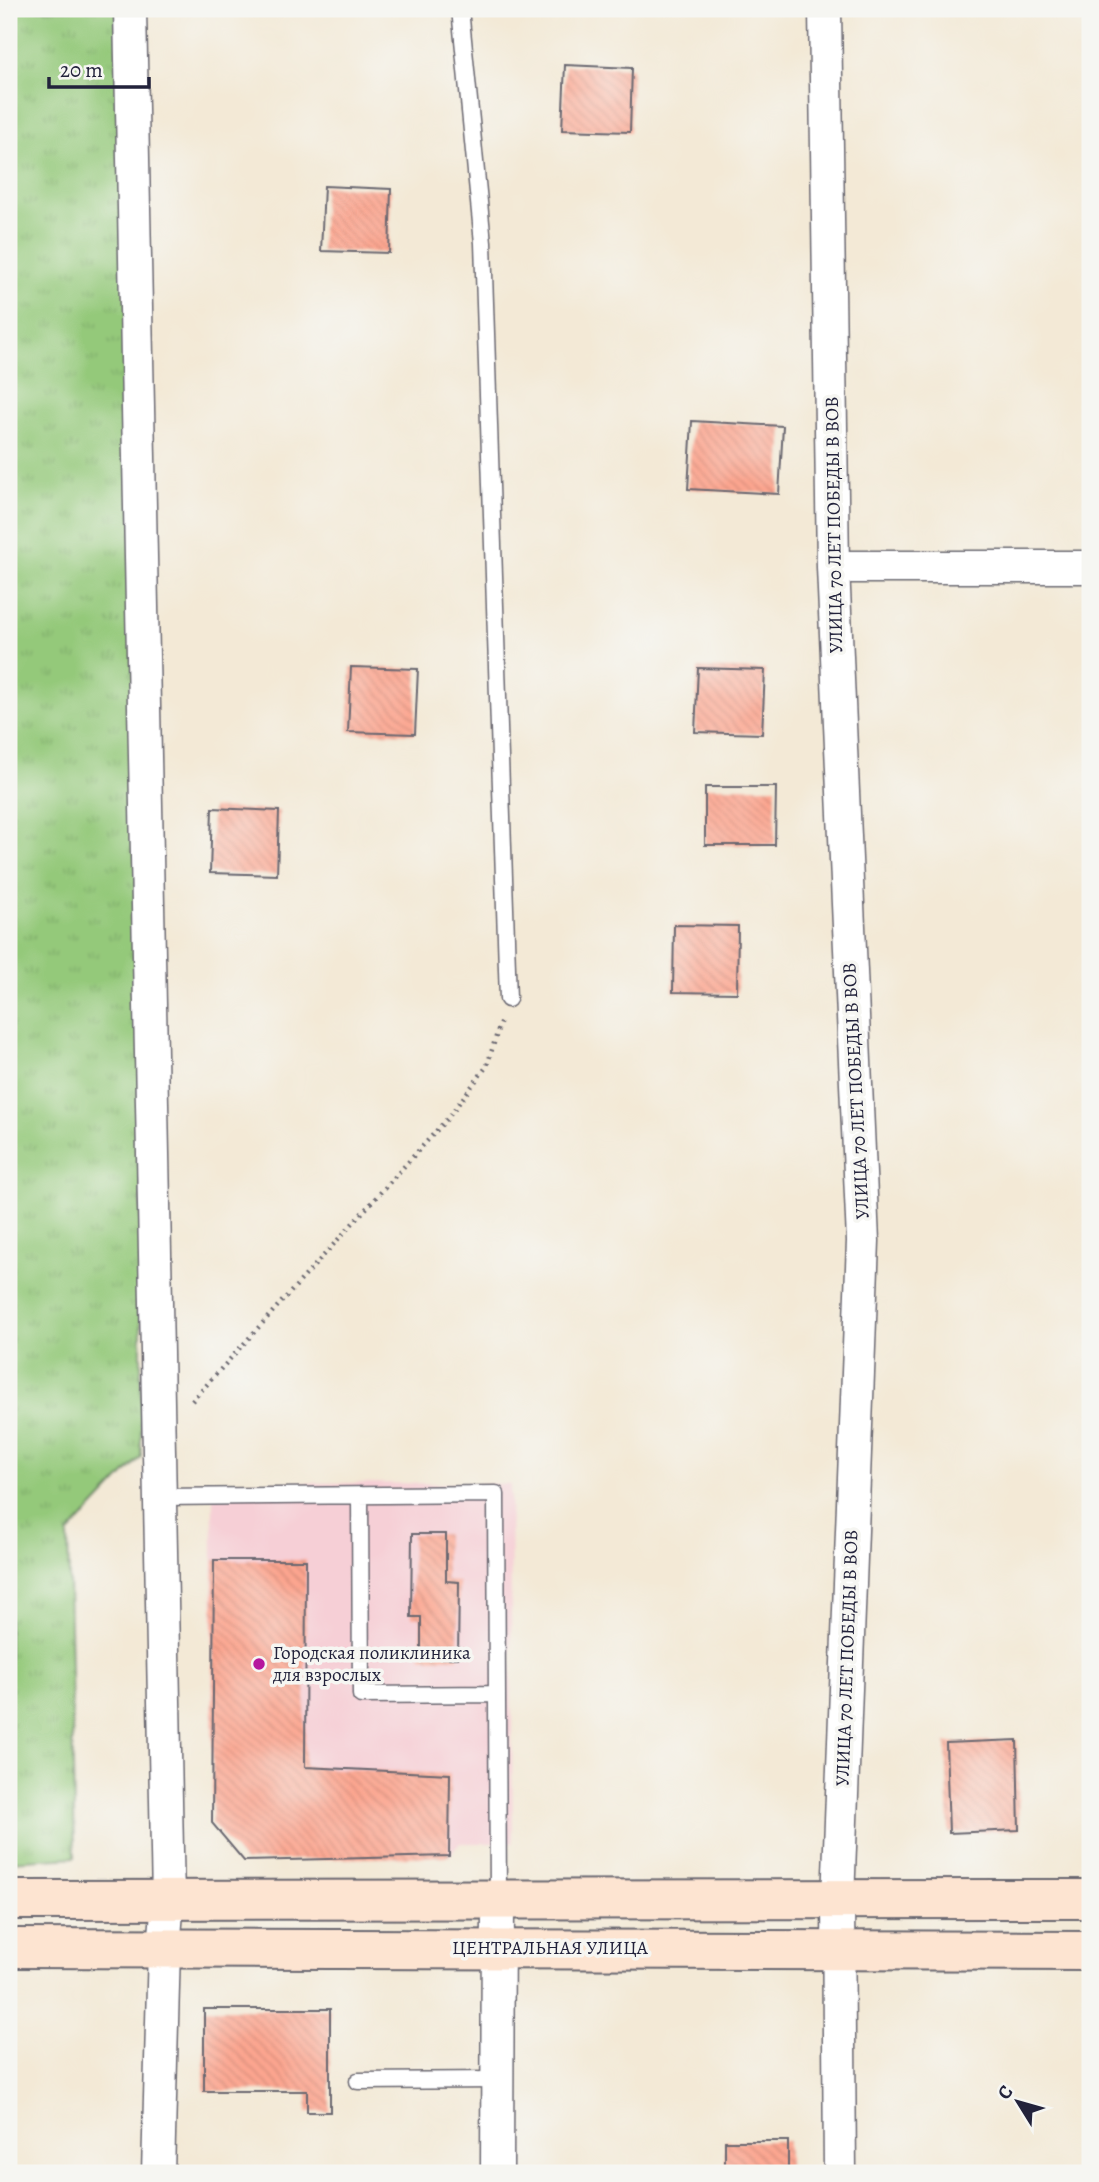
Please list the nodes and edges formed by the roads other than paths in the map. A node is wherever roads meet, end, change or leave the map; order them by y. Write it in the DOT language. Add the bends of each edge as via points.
graph roads {
  1 [pos="130,9"];
  2 [pos="460,9"];
  3 [pos="825,9"];
  4 [pos="833,567"];
  5 [pos="1090,567"];
  6 [pos="508,999"];
  7 [pos="360,1495"];
  8 [pos="160,1497"];
  9 [pos="497,1694"];
  10 [pos="1090,1899"];
  11 [pos="9,1900"];
  12 [pos="168,1900"];
  13 [pos="498,1900"];
  14 [pos="838,1900"];
  15 [pos="9,1948"];
  16 [pos="164,1948"];
  17 [pos="496,1948"];
  18 [pos="839,1949"];
  19 [pos="1090,1951"];
  20 [pos="497,2080"];
  21 [pos="358,2081"];
  22 [pos="158,2173"];
  23 [pos="497,2173"];
  24 [pos="840,2173"];
  1 -- 8 [label="street"];
  2 -- 6 [label="lane" via="483,243"];
  3 -- 4 [label="street, УЛИЦА 70 ЛЕТ ПОБЕДЫ В ВОВ"];
  4 -- 5 [label="street"];
  4 -- 14 [label="street, УЛИЦА 70 ЛЕТ ПОБЕДЫ В ВОВ" via="863,1241"];
  7 -- 8 [label="lane"];
  7 -- 9 [label="lane" via="496,1494"];
  7 -- 9 [label="lane" via="361,1695"];
  8 -- 12 [label="street"];
  9 -- 13 [label="lane"];
  10 -- 14 [label="street"];
  11 -- 12 [label="street"];
  12 -- 13 [label="street"];
  12 -- 16 [label="street"];
  13 -- 14 [label="street"];
  13 -- 17 [label="street"];
  14 -- 18 [label="street, УЛИЦА 70 ЛЕТ ПОБЕДЫ В ВОВ"];
  15 -- 16 [label="street, ЦЕНТРАЛЬНАЯ УЛИЦА"];
  16 -- 17 [label="street, ЦЕНТРАЛЬНАЯ УЛИЦА"];
  16 -- 22 [label="street"];
  17 -- 18 [label="street, ЦЕНТРАЛЬНАЯ УЛИЦА"];
  17 -- 20 [label="street"];
  18 -- 19 [label="street, ЦЕНТРАЛЬНАЯ УЛИЦА"];
  18 -- 24 [label="street, УЛИЦА 70 ЛЕТ ПОБЕДЫ В ВОВ"];
  20 -- 21 [label="lane"];
  20 -- 23 [label="street"];
}
